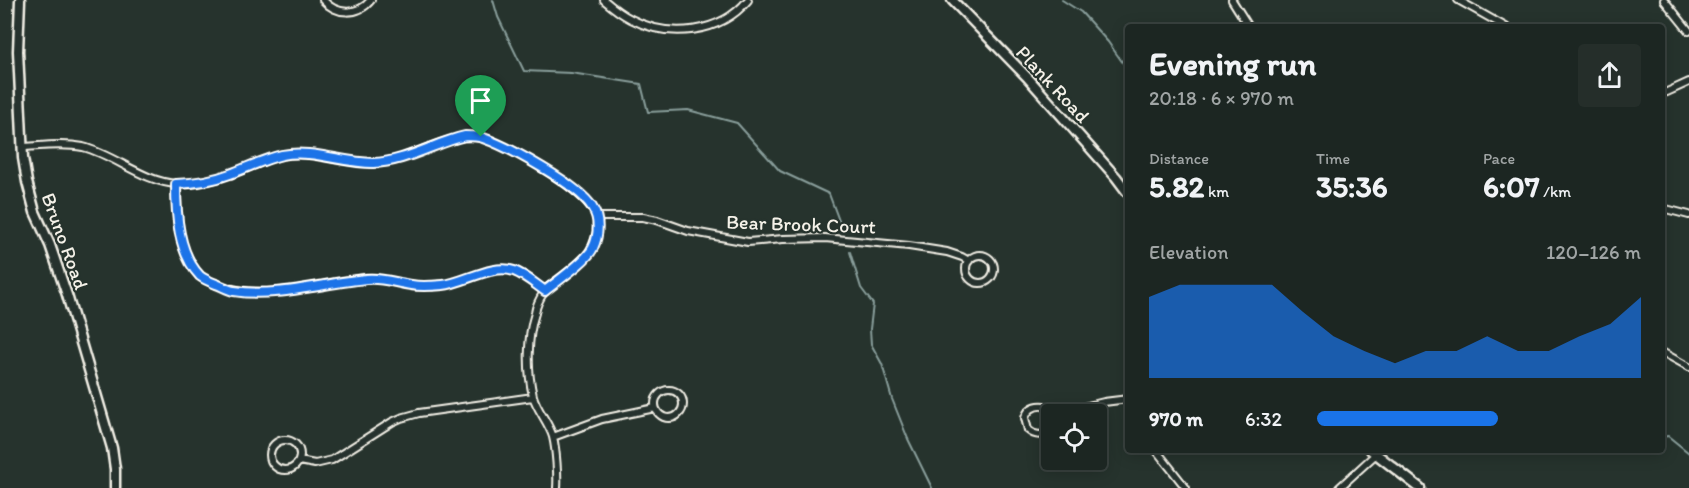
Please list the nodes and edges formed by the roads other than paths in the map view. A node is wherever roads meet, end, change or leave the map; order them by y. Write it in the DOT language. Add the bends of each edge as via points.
graph roads {
  1 [pos="20,0"];
  2 [pos="323,0"];
  3 [pos="371,0"];
  4 [pos="604,0"];
  5 [pos="748,0"];
  6 [pos="952,0"];
  7 [pos="1232,0"];
  8 [pos="1458,0"];
  9 [pos="1664,0"];
  10 [pos="1247,24"];
  11 [pos="1501,24"];
  12 [pos="1689,31"];
  13 [pos="1689,82"];
  14 [pos="1665,92"];
  15 [pos="23,147"];
  16 [pos="176,184"];
  17 [pos="1125,189"];
  18 [pos="1665,209"];
  19 [pos="1689,215"];
  20 [pos="597,217"];
  21 [pos="969,261"];
  22 [pos="545,291"];
  23 [pos="1665,354"];
  24 [pos="1689,367"];
  25 [pos="533,397"];
  26 [pos="1125,399"];
  27 [pos="1096,404"];
  28 [pos="1041,406"];
  29 [pos="655,408"];
  30 [pos="1041,435"];
  31 [pos="553,437"];
  32 [pos="1158,453"];
  33 [pos="1372,453"];
  34 [pos="1374,453"];
  35 [pos="299,461"];
  36 [pos="115,488"];
  37 [pos="557,488"];
  38 [pos="1186,488"];
  39 [pos="1338,488"];
  40 [pos="1420,488"];
  1 -- 15 [label="street, Bruno Road" via="18,51"];
  2 -- 3 [label="street" via="340,11 360,9"];
  4 -- 5 [label="street" via="633,21 678,31 722,21"];
  6 -- 17 [label="street, Plank Road" via="1028,78"];
  7 -- 10 [label="street"];
  8 -- 11 [label="street"];
  9 -- 12 [label="street"];
  13 -- 14 [label="street"];
  15 -- 16 [label="street" via="83,147 156,180"];
  15 -- 36 [label="street, Bruno Road" via="35,212 67,295 112,448"];
  16 -- 20 [label="street" via="204,182 283,155 311,154 375,163 465,136 481,137 560,178 592,206"];
  16 -- 22 [label="street" via="178,223 190,260 201,276 232,291 292,290 369,278 433,286 501,269 528,278"];
  18 -- 19 [label="street"];
  20 -- 21 [label="street, Bear Brook Court" via="643,217 688,231 748,242 825,238 909,246 953,253"];
  20 -- 22 [label="street" via="591,252"];
  21 -- 21 [label="street, Bear Brook Court" via="980,255 988,258 994,269 991,277 984,282 971,280 966,268"];
  22 -- 25 [label="street" via="530,335"];
  23 -- 24 [label="street"];
  25 -- 31 [label="street"];
  25 -- 35 [label="street" via="419,413 401,418 333,460 315,464"];
  26 -- 27 [label="street"];
  28 -- 30 [label="street" via="1028,411 1025,418 1028,430"];
  29 -- 29 [label="street" via="657,396 663,391 679,393 683,400 681,412 675,417 663,417"];
  29 -- 31 [label="street" via="602,419"];
  31 -- 37 [label="street"];
  32 -- 38 [label="street"];
  33 -- 39 [label="street"];
  34 -- 40 [label="street"];
  35 -- 35 [label="street" via="294,468 281,470 271,462 270,453 277,443 289,441 298,448"];
}
